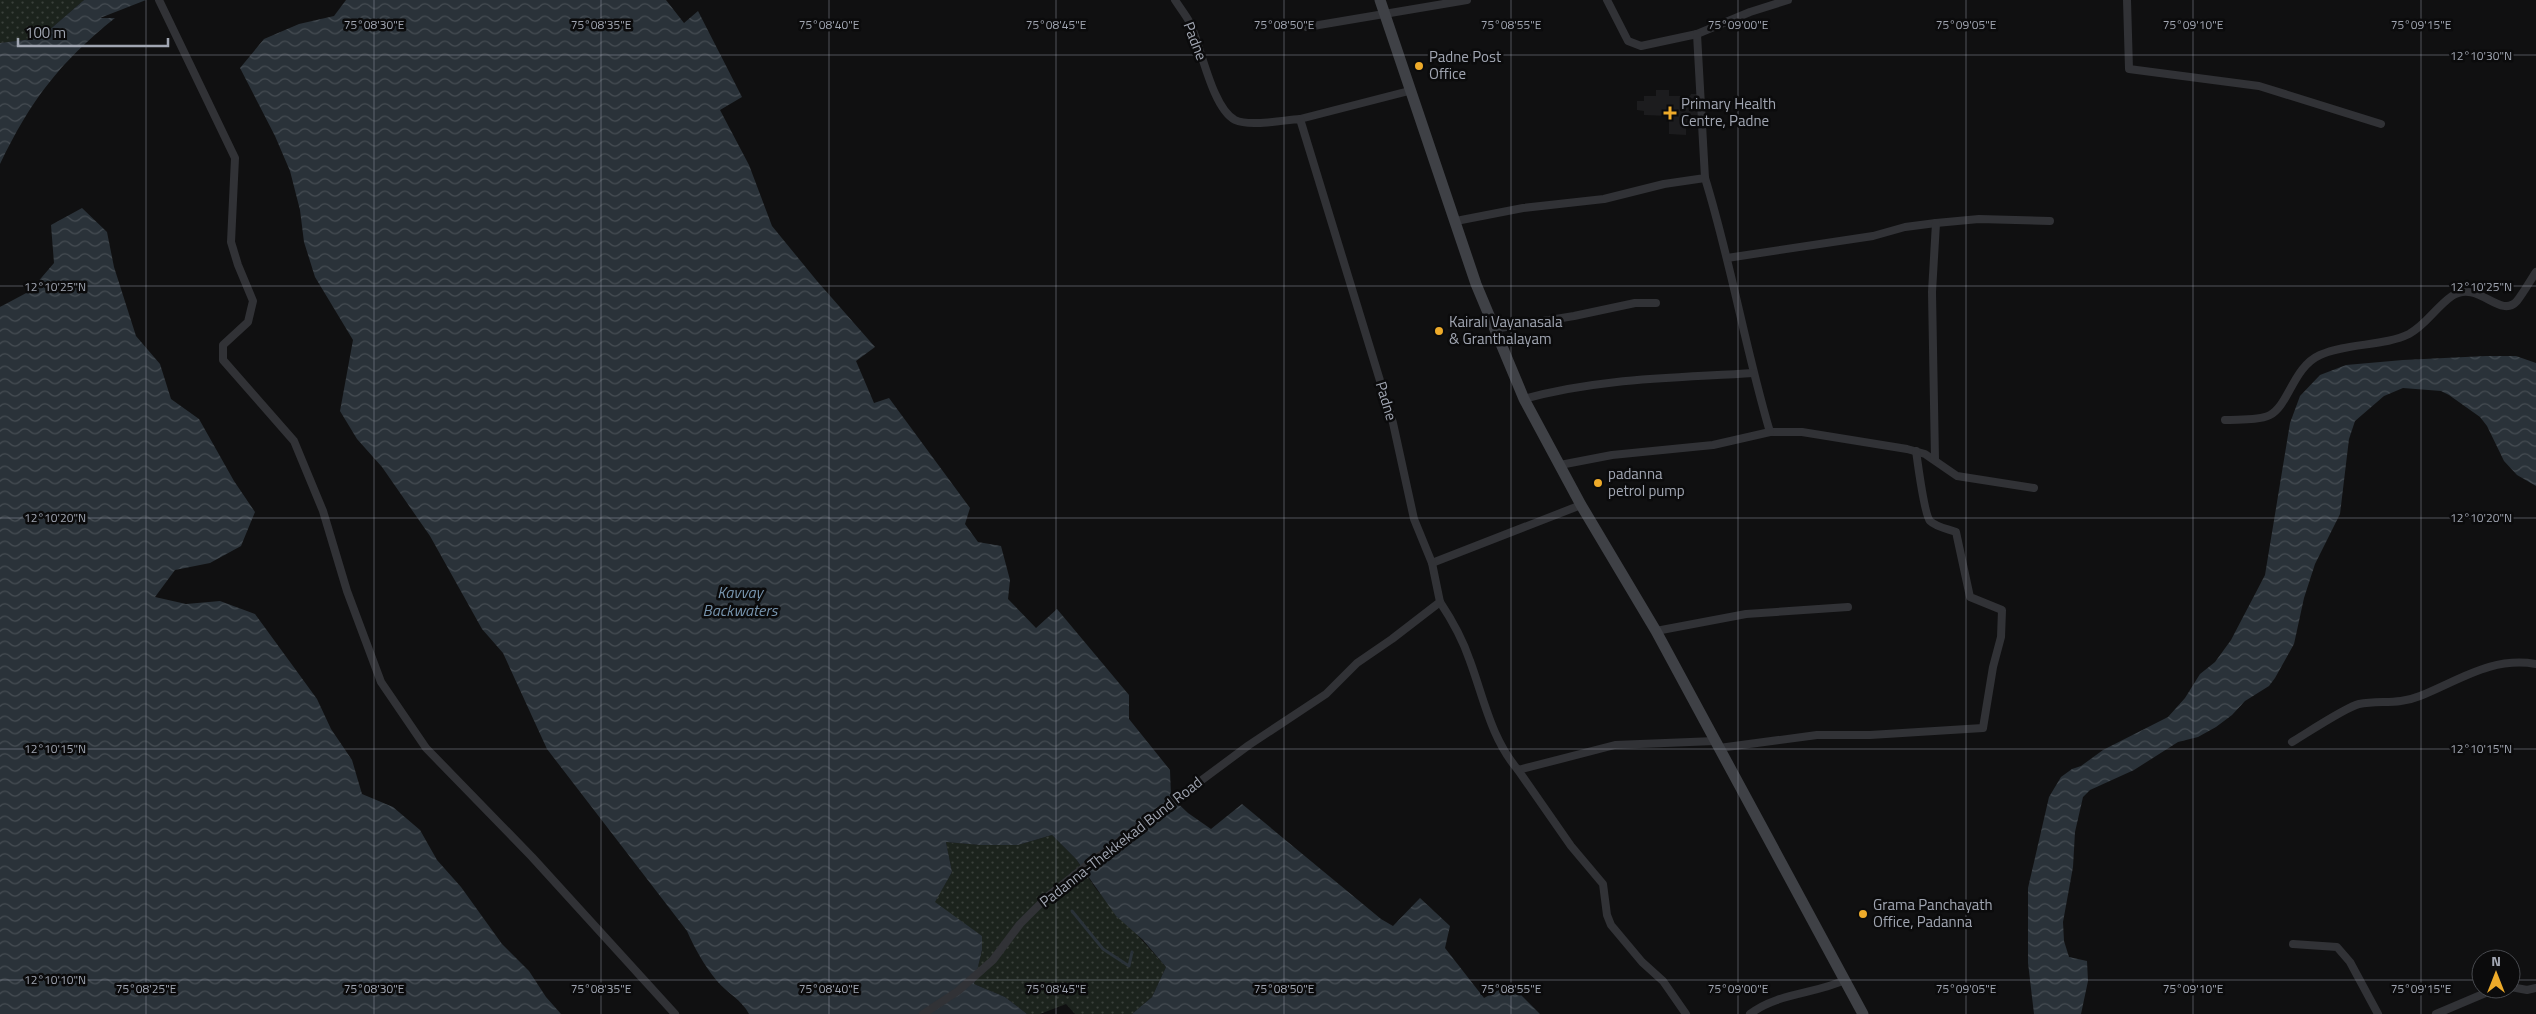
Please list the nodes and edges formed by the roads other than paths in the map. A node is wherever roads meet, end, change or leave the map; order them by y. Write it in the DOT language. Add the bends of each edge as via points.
graph roads {
  1 [pos="160,0"];
  2 [pos="1175,0"];
  3 [pos="1380,0"];
  4 [pos="1467,0"];
  5 [pos="1608,0"];
  6 [pos="1788,0"];
  7 [pos="2127,0"];
  8 [pos="1385,13"];
  9 [pos="1307,27"];
  10 [pos="1697,34"];
  11 [pos="1410,91"];
  12 [pos="1300,119"];
  13 [pos="2381,124"];
  14 [pos="1705,178"];
  15 [pos="1456,221"];
  16 [pos="2050,221"];
  17 [pos="1936,223"];
  18 [pos="1727,258"];
  19 [pos="2536,272"];
  20 [pos="1656,303"];
  21 [pos="1494,328"];
  22 [pos="1752,374"];
  23 [pos="1524,399"];
  24 [pos="2225,420"];
  25 [pos="1770,432"];
  26 [pos="1916,451"];
  27 [pos="1935,460"];
  28 [pos="1560,465"];
  29 [pos="2034,488"];
  30 [pos="1581,505"];
  31 [pos="1432,563"];
  32 [pos="1440,602"];
  33 [pos="1848,607"];
  34 [pos="1656,631"];
  35 [pos="2536,664"];
  36 [pos="2292,742"];
  37 [pos="1717,744"];
  38 [pos="1518,770"];
  39 [pos="2293,944"];
  40 [pos="1845,980"];
  41 [pos="2536,988"];
  42 [pos="2521,989"];
  43 [pos="2471,999"];
  44 [pos="675,1014"];
  45 [pos="923,1014"];
  46 [pos="1686,1014"];
  47 [pos="1750,1014"];
  48 [pos="1863,1014"];
  49 [pos="2378,1014"];
  50 [pos="2436,1014"];
  1 -- 44 [label="street" via="235,158 231,242 253,301 248,322 223,345 223,360 294,441 323,511 347,590 381,682 426,748 532,857"];
  2 -- 12 [label="street, Padne" via="1190,23 1211,84 1227,113 1235,120 1247,123"];
  3 -- 8 [label="main road"];
  4 -- 8 [label="street"];
  5 -- 10 [label="street" via="1628,41 1641,46"];
  6 -- 10 [label="street"];
  7 -- 13 [label="street" via="2129,69 2259,86"];
  8 -- 9 [label="street"];
  8 -- 11 [label="main road"];
  10 -- 14 [label="street"];
  11 -- 12 [label="street"];
  11 -- 15 [label="main road"];
  12 -- 31 [label="street, Padne" via="1393,423 1414,519"];
  14 -- 15 [label="street" via="1604,199 1523,208"];
  14 -- 18 [label="street"];
  15 -- 21 [label="main road"];
  16 -- 17 [label="street" via="1979,219"];
  17 -- 18 [label="street"];
  17 -- 27 [label="street" via="1932,292"];
  18 -- 22 [label="street"];
  19 -- 24 [label="street" via="2516,302 2507,307 2463,291 2408,335 2319,355 2302,369 2277,411 2268,416"];
  20 -- 21 [label="street" via="1635,303"];
  21 -- 23 [label="main road"];
  22 -- 23 [label="street" via="1631,381 1554,391"];
  22 -- 25 [label="street"];
  23 -- 28 [label="main road"];
  25 -- 26 [label="street" via="1818,434"];
  25 -- 28 [label="street" via="1713,445 1612,455"];
  26 -- 27 [label="street"];
  26 -- 37 [label="street" via="1929,520 1956,532 1970,597 2002,610 2001,637 1983,728"];
  27 -- 29 [label="street" via="1957,476"];
  28 -- 30 [label="main road"];
  30 -- 31 [label="street"];
  30 -- 34 [label="main road"];
  31 -- 32 [label="street, Padne"];
  32 -- 38 [label="street, Padne" via="1469,657 1490,725 1505,755"];
  32 -- 45 [label="street, Padanna-Thekkekad Bund Road" via="1357,663 1326,694 1210,773 1047,897 1020,924 993,960 958,991"];
  33 -- 34 [label="street" via="1746,614"];
  34 -- 37 [label="main road"];
  35 -- 36 [label="street" via="2489,666 2404,701 2358,704"];
  37 -- 38 [label="street" via="1615,745"];
  37 -- 40 [label="main road"];
  38 -- 46 [label="street, Padne" via="1571,846 1603,884 1611,925 1663,981"];
  39 -- 49 [label="street" via="2337,947 2350,962"];
  40 -- 47 [label="street" via="1769,1004"];
  40 -- 48 [label="main road"];
  41 -- 42 [label="street"];
  43 -- 50 [label="street"];
}
